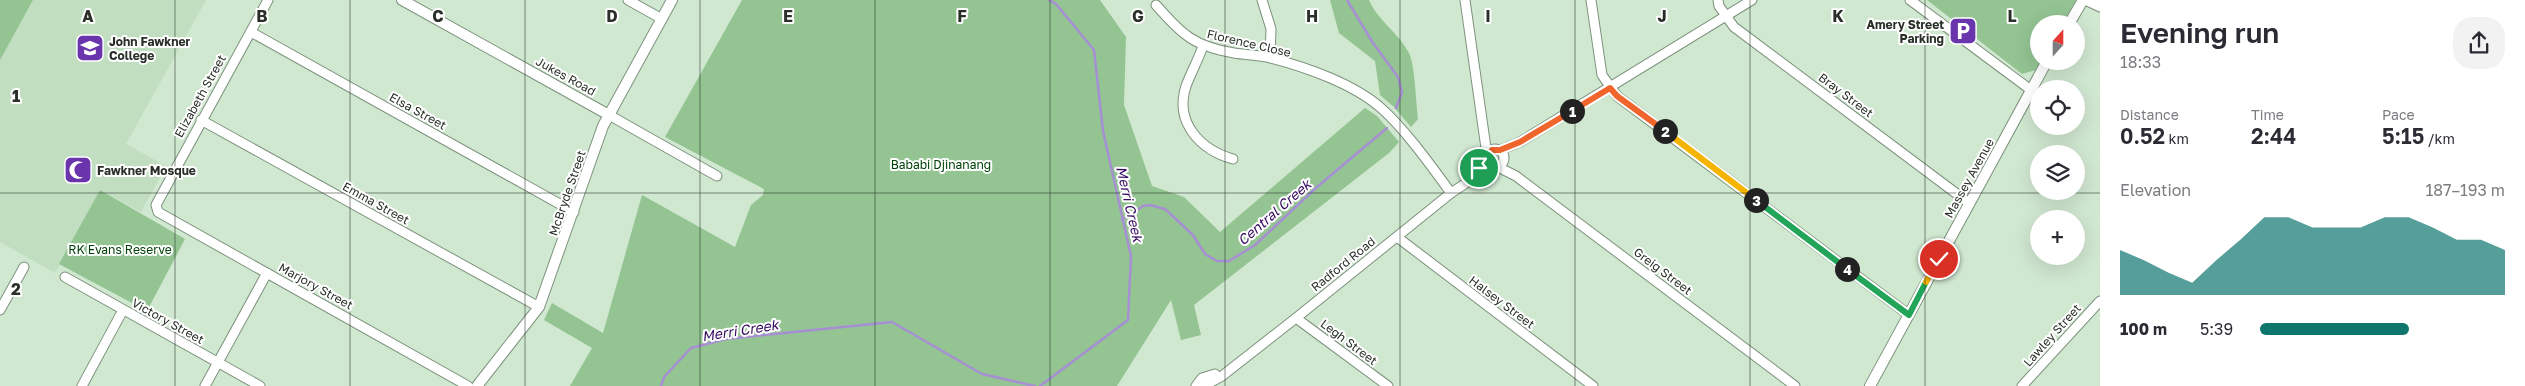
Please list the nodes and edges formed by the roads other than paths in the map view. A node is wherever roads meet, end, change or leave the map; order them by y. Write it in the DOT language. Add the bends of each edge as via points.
graph roads {
  1 [pos="268,0"];
  2 [pos="402,0"];
  3 [pos="628,0"];
  4 [pos="672,0"];
  5 [pos="1262,0"];
  6 [pos="1465,0"];
  7 [pos="1591,0"];
  8 [pos="1718,0"];
  9 [pos="1752,0"];
  10 [pos="1910,0"];
  11 [pos="2084,0"];
  12 [pos="1156,5"];
  13 [pos="2100,7"];
  14 [pos="2075,15"];
  15 [pos="1726,16"];
  16 [pos="662,19"];
  17 [pos="250,32"];
  18 [pos="1203,46"];
  19 [pos="1270,58"];
  20 [pos="1610,88"];
  21 [pos="2030,89"];
  22 [pos="2030,92"];
  23 [pos="609,115"];
  24 [pos="201,120"];
  25 [pos="1496,158"];
  26 [pos="1233,159"];
  27 [pos="717,176"];
  28 [pos="1451,193"];
  29 [pos="1969,203"];
  30 [pos="156,205"];
  31 [pos="574,212"];
  32 [pos="1397,237"];
  33 [pos="24,267"];
  34 [pos="267,273"];
  35 [pos="65,277"];
  36 [pos="2100,301"];
  37 [pos="540,307"];
  38 [pos="0,310"];
  39 [pos="123,310"];
  40 [pos="1909,315"];
  41 [pos="1296,318"];
  42 [pos="218,362"];
  43 [pos="1229,368"];
  44 [pos="82,386"];
  45 [pos="205,386"];
  46 [pos="260,386"];
  47 [pos="468,386"];
  48 [pos="477,386"];
  49 [pos="1196,386"];
  50 [pos="1204,386"];
  51 [pos="1388,386"];
  52 [pos="1593,386"];
  53 [pos="1795,386"];
  54 [pos="1870,386"];
  55 [pos="2022,386"];
  1 -- 17 [label="street, Elizabeth Street"];
  2 -- 23 [label="street, Jukes Road"];
  3 -- 16 [label="street"];
  4 -- 16 [label="street, McBryde Street"];
  5 -- 19 [label="street" via="1271,29"];
  6 -- 25 [label="street" via="1484,134"];
  7 -- 20 [label="street" via="1602,75"];
  8 -- 15 [label="street, Bray Street"];
  9 -- 15 [label="street, Radford Road"];
  10 -- 21 [label="street"];
  11 -- 13 [label="street"];
  11 -- 14 [label="street"];
  12 -- 18 [label="street, Florence Close" via="1179,31"];
  15 -- 20 [label="street, Radford Road"];
  15 -- 29 [label="street, Bray Street" via="1734,27"];
  16 -- 23 [label="street, McBryde Street"];
  17 -- 24 [label="street, Elizabeth Street"];
  17 -- 31 [label="street, Elsa Street"];
  18 -- 19 [label="street, Florence Close"];
  18 -- 26 [label="street" via="1186,87 1185,118 1206,148"];
  19 -- 28 [label="street, Florence Close" via="1318,73 1381,108"];
  20 -- 25 [label="street, Radford Road"];
  20 -- 40 [label="street"];
  22 -- 29 [label="street, Massey Avenue"];
  23 -- 27 [label="street, Jukes Road"];
  23 -- 31 [label="street, McBryde Street"];
  24 -- 30 [label="street, Elizabeth Street"];
  24 -- 37 [label="street, Emma Street"];
  25 -- 28 [label="street, Radford Road"];
  25 -- 53 [label="street, Greig Street"];
  28 -- 32 [label="street, Radford Road"];
  29 -- 40 [label="street, Massey Avenue"];
  30 -- 34 [label="street, Marjory Street" via="163,216"];
  31 -- 37 [label="street, McBryde Street"];
  32 -- 41 [label="street, Radford Road"];
  32 -- 52 [label="street, Halsey Street"];
  33 -- 38 [label="street"];
  34 -- 42 [label="street"];
  34 -- 47 [label="street, Marjory Street"];
  35 -- 39 [label="street, Victory Street"];
  36 -- 55 [label="street, Lawley Street"];
  37 -- 48 [label="street, McBryde Street"];
  39 -- 42 [label="street, Victory Street"];
  39 -- 44 [label="street"];
  40 -- 54 [label="street, Massey Avenue"];
  41 -- 43 [label="street, Radford Road"];
  41 -- 51 [label="street, Legh Street"];
  42 -- 45 [label="street"];
  42 -- 46 [label="street, Victory Street"];
  43 -- 49 [label="street, Radford Road" via="1203,378"];
  43 -- 50 [label="street, Radford Road"];
}
